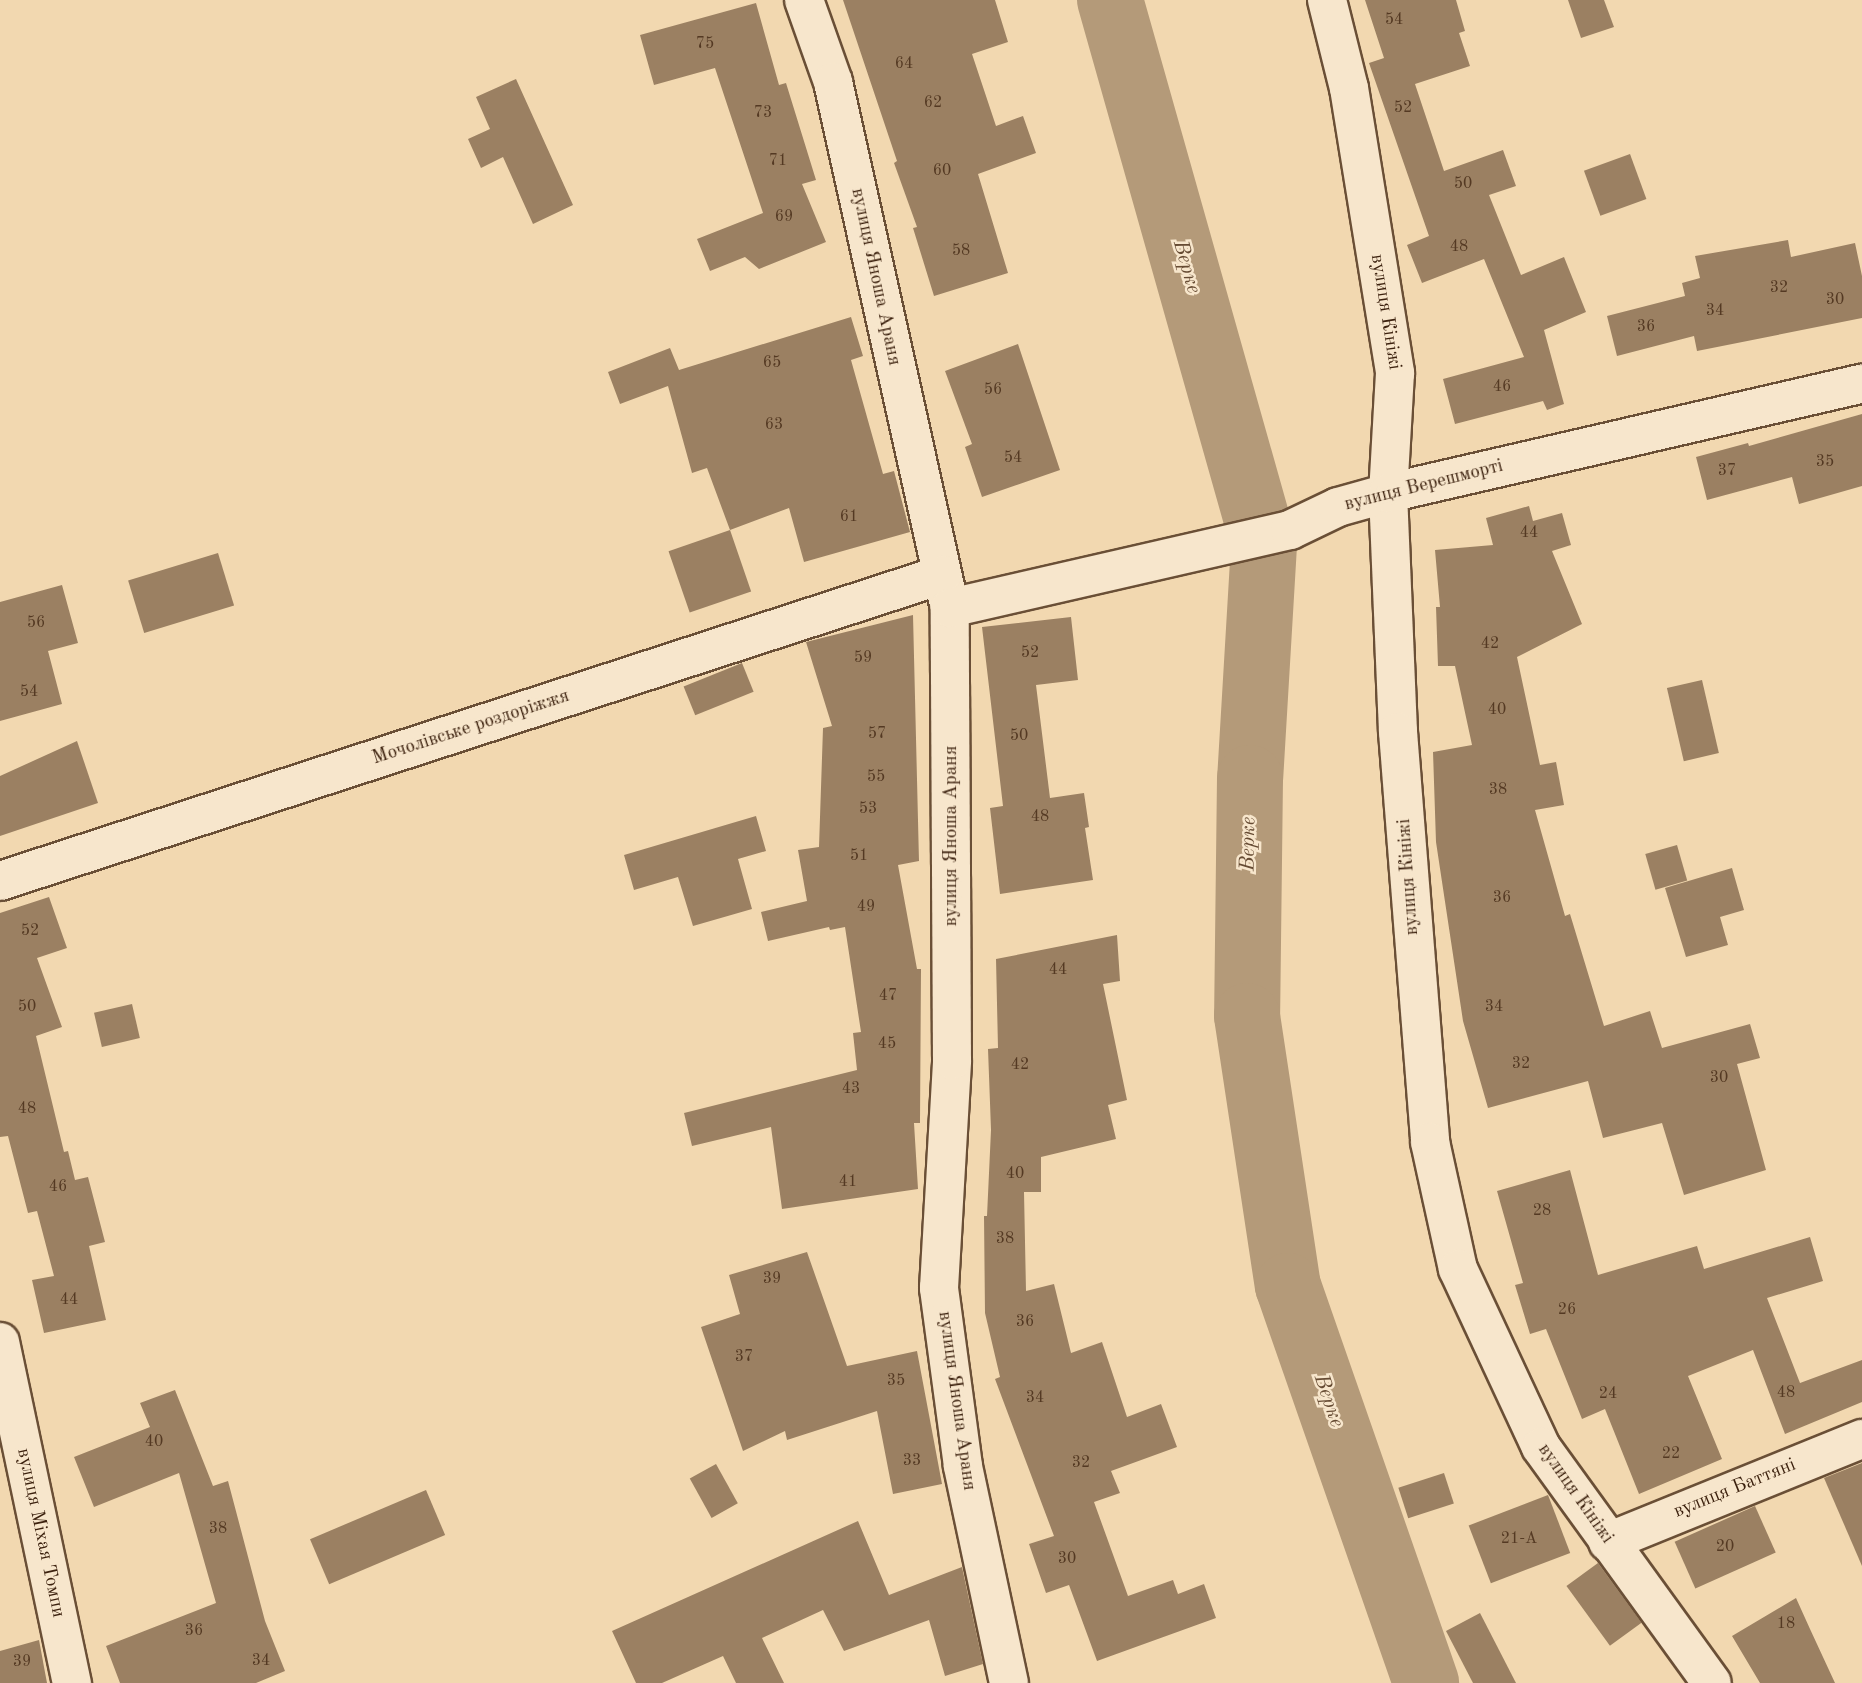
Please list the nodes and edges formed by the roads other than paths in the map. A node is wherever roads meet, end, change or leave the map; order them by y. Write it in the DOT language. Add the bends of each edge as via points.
graph roads {
  1 [pos="804,0"];
  2 [pos="1327,0"];
  3 [pos="1862,384"];
  4 [pos="1388,493"];
  5 [pos="945,592"];
  6 [pos="0,881"];
  7 [pos="0,1342"];
  8 [pos="1862,1439"];
  9 [pos="1608,1542"];
  10 [pos="72,1683"];
  11 [pos="1009,1683"];
  12 [pos="1712,1683"];
  1 -- 5 [label="street, вулиця Яноша Араня" via="832,82"];
  2 -- 4 [label="street, вулиця Кініжі" via="1349,88 1395,373"];
  3 -- 4 [label="street, вулиця Верешморті"];
  4 -- 5 [label="street, вулиця Верешморті" via="1338,507 1290,530"];
  4 -- 9 [label="street, вулиця Кініжі" via="1398,732 1430,1142 1458,1269 1541,1447"];
  5 -- 6 [label="street, Мочолівське роздоріжжя"];
  5 -- 11 [label="street, вулиця Яноша Араня" via="952,1060 939,1288 963,1466"];
  7 -- 10 [label="street, вулиця Міхая Томпи"];
  8 -- 9 [label="street, вулиця Баттяні"];
  9 -- 12 [label="street, вулиця Кініжі"];
}
